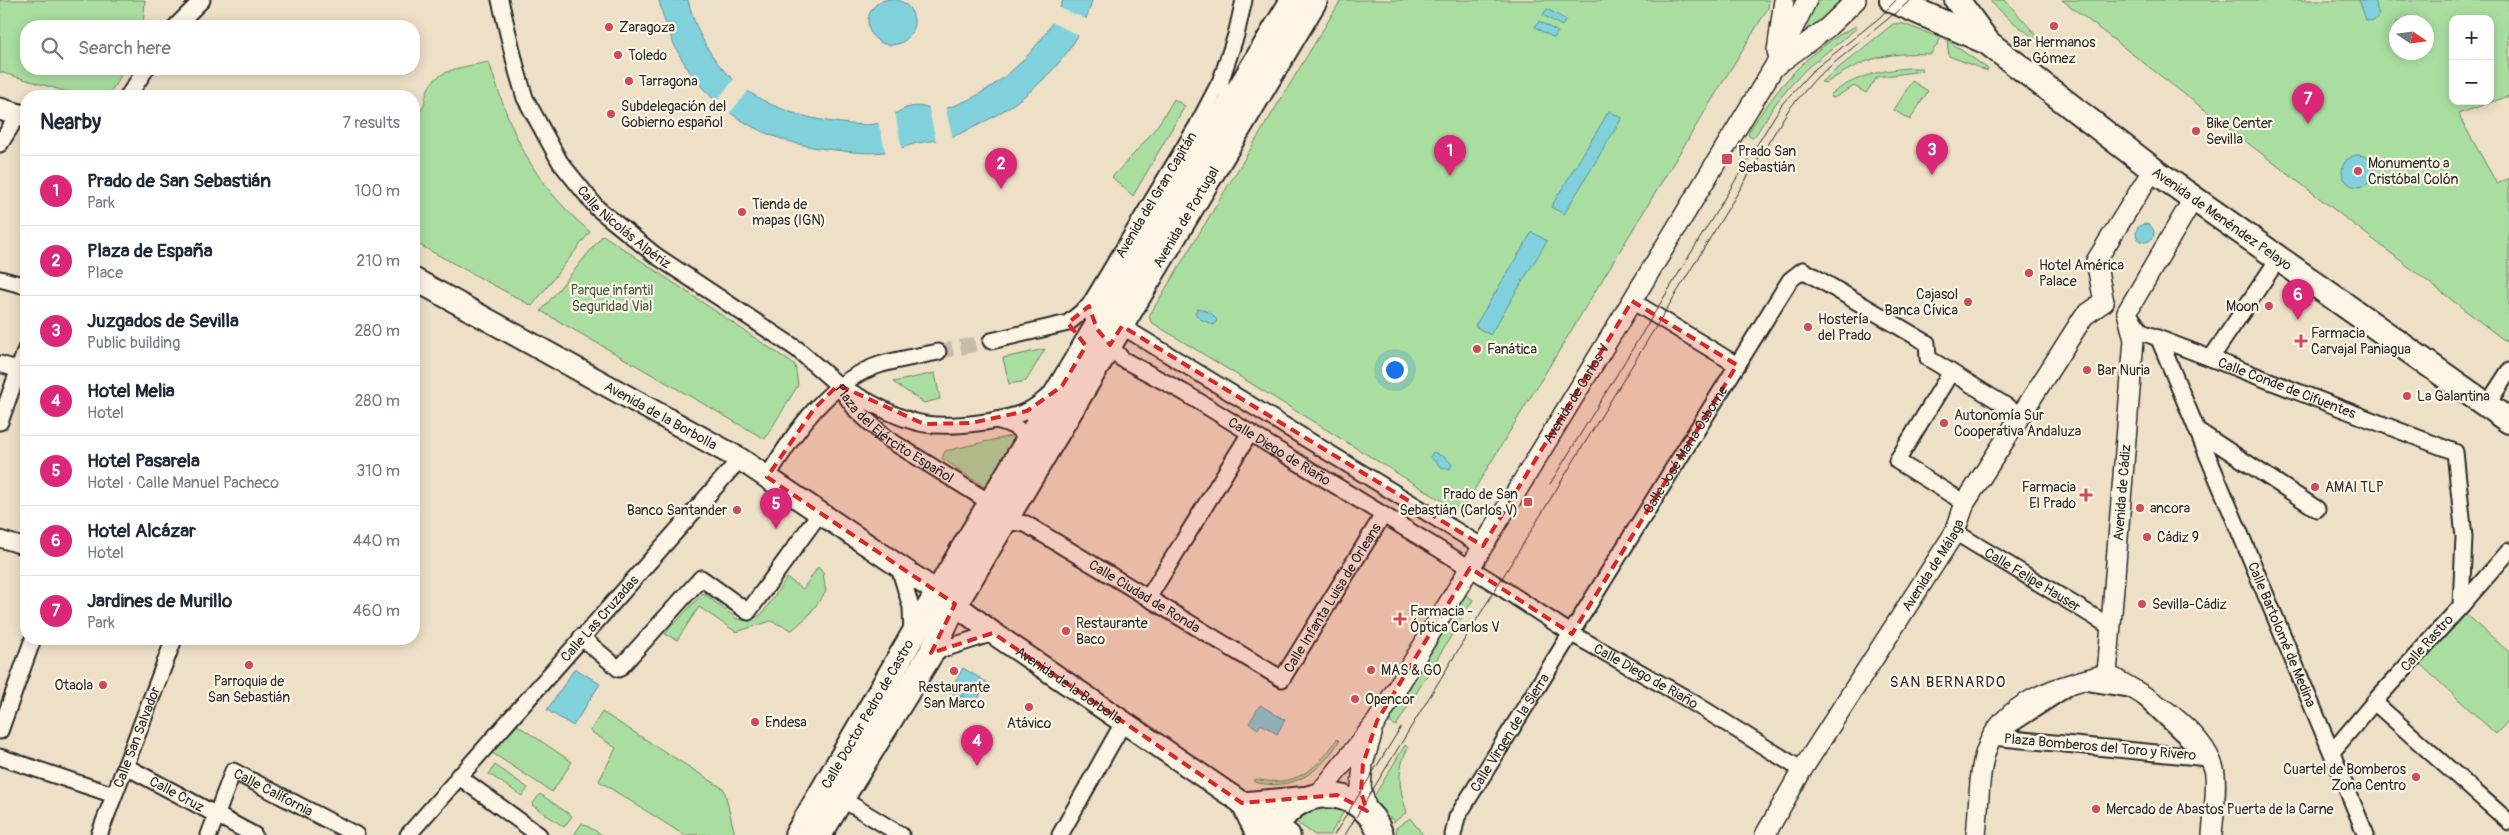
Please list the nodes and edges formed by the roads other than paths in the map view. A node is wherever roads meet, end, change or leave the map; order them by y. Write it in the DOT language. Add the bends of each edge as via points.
graph roads {
  1 [pos="202,0"];
  2 [pos="500,0"];
  3 [pos="1244,0"];
  4 [pos="1293,0"];
  5 [pos="1315,0"];
  6 [pos="1784,0"];
  7 [pos="1807,0"];
  8 [pos="1856,0"];
  9 [pos="1892,0"];
  10 [pos="1957,0"];
  11 [pos="182,20"];
  12 [pos="1987,42"];
  13 [pos="1774,67"];
  14 [pos="142,75"];
  15 [pos="1220,80"];
  16 [pos="132,90"];
  17 [pos="15,114"];
  18 [pos="1223,119"];
  19 [pos="0,144"];
  20 [pos="2155,171"];
  21 [pos="2194,199"];
  22 [pos="2279,258"];
  23 [pos="0,279"];
  24 [pos="420,282"];
  25 [pos="20,284"];
  26 [pos="1632,302"];
  27 [pos="2104,302"];
  28 [pos="2127,312"];
  29 [pos="1068,323"];
  30 [pos="1101,328"];
  31 [pos="2159,338"];
  32 [pos="990,341"];
  33 [pos="938,352"];
  34 [pos="2211,358"];
  35 [pos="0,364"];
  36 [pos="1737,365"];
  37 [pos="20,370"];
  38 [pos="2509,371"];
  39 [pos="1950,372"];
  40 [pos="20,378"];
  41 [pos="838,385"];
  42 [pos="1062,386"];
  43 [pos="2487,405"];
  44 [pos="2021,415"];
  45 [pos="994,420"];
  46 [pos="2509,421"];
  47 [pos="0,422"];
  48 [pos="2200,432"];
  49 [pos="1250,433"];
  50 [pos="1028,441"];
  51 [pos="2455,452"];
  52 [pos="740,459"];
  53 [pos="767,477"];
  54 [pos="1965,503"];
  55 [pos="2317,508"];
  56 [pos="998,512"];
  57 [pos="820,514"];
  58 [pos="1383,515"];
  59 [pos="1955,532"];
  60 [pos="0,539"];
  61 [pos="20,545"];
  62 [pos="1483,547"];
  63 [pos="2509,551"];
  64 [pos="899,567"];
  65 [pos="976,568"];
  66 [pos="1470,568"];
  67 [pos="947,598"];
  68 [pos="1148,598"];
  69 [pos="2461,606"];
  70 [pos="2110,627"];
  71 [pos="993,633"];
  72 [pos="1572,634"];
  73 [pos="581,637"];
  74 [pos="31,645"];
  75 [pos="172,645"];
  76 [pos="922,647"];
  77 [pos="2107,674"];
  78 [pos="1282,679"];
  79 [pos="2078,681"];
  80 [pos="2136,690"];
  81 [pos="2374,702"];
  82 [pos="1377,721"];
  83 [pos="1124,723"];
  84 [pos="0,731"];
  85 [pos="1992,737"];
  86 [pos="2332,752"];
  87 [pos="0,757"];
  88 [pos="2208,758"];
  89 [pos="125,766"];
  90 [pos="1802,770"];
  91 [pos="458,776"];
  92 [pos="833,794"];
  93 [pos="114,795"];
  94 [pos="1314,796"];
  95 [pos="1242,803"];
  96 [pos="1367,810"];
  97 [pos="216,815"];
  98 [pos="2509,822"];
  99 [pos="1274,833"];
  100 [pos="99,835"];
  101 [pos="209,835"];
  102 [pos="254,835"];
  103 [pos="356,835"];
  104 [pos="408,835"];
  105 [pos="539,835"];
  106 [pos="798,835"];
  107 [pos="819,835"];
  108 [pos="901,835"];
  109 [pos="1060,835"];
  110 [pos="1382,835"];
  111 [pos="1453,835"];
  112 [pos="1765,835"];
  113 [pos="1976,835"];
  114 [pos="2212,835"];
  115 [pos="2366,835"];
  1 -- 11 [label="street"];
  2 -- 41 [label="street, Calle Nicolás Alpériz" via="525,98 548,143 586,196 625,233 797,350"];
  3 -- 15 [label="street, Avenida del Gran Capitán"];
  4 -- 18 [label="main road, Avenida de Portugal"];
  5 -- 30 [label="main road, Avenida de Portugal"];
  6 -- 13 [label="street"];
  7 -- 13 [label="street, Avenida de Carlos V"];
  8 -- 13 [label="street" via="1827,28"];
  9 -- 12 [label="main road"];
  10 -- 12 [label="main road"];
  12 -- 20 [label="main road, Avenida de Menéndez Pelayo"];
  13 -- 26 [label="street, Avenida de Carlos V"];
  14 -- 16 [label="street"];
  15 -- 18 [label="street, Avenida del Gran Capitán"];
  15 -- 30 [label="street, Avenida del Gran Capitán"];
  17 -- 19 [label="street"];
  18 -- 30 [label="main road, Avenida de Portugal"];
  20 -- 21 [label="main road, Avenida de Menéndez Pelayo"];
  20 -- 27 [label="street" via="2096,261"];
  21 -- 22 [label="main road, Avenida de Menéndez Pelayo"];
  21 -- 28 [label="street"];
  22 -- 34 [label="street"];
  22 -- 43 [label="main road, Avenida de Menéndez Pelayo"];
  23 -- 25 [label="street"];
  24 -- 52 [label="main road, Avenida de la Borbolla"];
  26 -- 36 [label="street"];
  26 -- 62 [label="street, Avenida de Carlos V"];
  27 -- 28 [label="street"];
  27 -- 44 [label="street, Avenida de Málaga" via="2084,316"];
  28 -- 31 [label="street, Calle Conde de Cifuentes" via="2142,332"];
  28 -- 70 [label="street, Avenida de Cádiz" via="2134,340"];
  29 -- 30 [label="street"];
  29 -- 30 [label="street, Avenida del Gran Capitán"];
  29 -- 32 [label="street, Avenida del Gran Capitán"];
  30 -- 42 [label="main road, Avenida de Portugal"];
  30 -- 49 [label="street, Calle Diego de Riaño" via="1122,358"];
  30 -- 56 [label="main road, Avenida de Portugal" via="1057,434"];
  30 -- 62 [label="street, Calle Diego de Riaño"];
  31 -- 34 [label="street, Calle Conde de Cifuentes"];
  31 -- 48 [label="street, Calle Bartolomé de Medina"];
  33 -- 41 [label="street" via="880,365"];
  34 -- 51 [label="street, Calle Conde de Cifuentes"];
  35 -- 37 [label="street"];
  36 -- 39 [label="street, Calle José María Osborne" via="1790,280 1803,270 1927,343 1928,358"];
  36 -- 72 [label="street, Calle José María Osborne"];
  38 -- 43 [label="street"];
  39 -- 44 [label="street"];
  39 -- 54 [label="street" via="1897,461"];
  40 -- 47 [label="street"];
  41 -- 45 [label="street, Plaza del Ejército Español" via="893,413 924,424"];
  41 -- 53 [label="street" via="814,409"];
  41 -- 56 [label="street, Plaza del Ejército Español" via="857,411 888,439"];
  42 -- 45 [label="street, Plaza del Ejército Español" via="1027,411"];
  42 -- 50 [label="main road, Avenida de Portugal"];
  43 -- 46 [label="main road, Avenida de Menéndez Pelayo"];
  44 -- 54 [label="street, Avenida de Málaga"];
  45 -- 50 [label="street, Plaza del Ejército Español" via="1013,425"];
  48 -- 55 [label="street"];
  48 -- 86 [label="street, Calle Bartolomé de Medina"];
  49 -- 58 [label="street, Calle Diego de Riaño"];
  49 -- 68 [label="street"];
  50 -- 56 [label="main road, Avenida de Portugal"];
  50 -- 65 [label="street, Avenida de Portugal" via="1032,458 983,540"];
  51 -- 69 [label="street, Calle Rastro" via="2464,537"];
  52 -- 53 [label="main road, Avenida de la Borbolla"];
  52 -- 73 [label="street, Calle Las Cruzadas"];
  53 -- 57 [label="main road, Avenida de la Borbolla"];
  54 -- 59 [label="street, Avenida de Málaga"];
  56 -- 65 [label="main road, Avenida de Portugal"];
  56 -- 67 [label="main road, Avenida de Portugal"];
  56 -- 68 [label="street, Calle Ciudad de Ronda" via="1026,524"];
  57 -- 64 [label="main road, Avenida de la Borbolla"];
  57 -- 73 [label="street" via="748,612 701,578 619,669"];
  58 -- 66 [label="street, Calle Diego de Riaño"];
  58 -- 78 [label="street, Calle Infanta Luisa de Orleans"];
  59 -- 70 [label="street, Calle Felipe Hauser"];
  59 -- 90 [label="street, Avenida de Málaga"];
  60 -- 61 [label="street"];
  62 -- 66 [label="street, Avenida de Carlos V"];
  63 -- 69 [label="street"];
  64 -- 67 [label="main road, Avenida de la Borbolla"];
  64 -- 76 [label="street"];
  65 -- 67 [label="main road, Avenida de Portugal"];
  66 -- 72 [label="street, Calle Diego de Riaño"];
  66 -- 82 [label="street, Avenida de Carlos V"];
  67 -- 71 [label="main road, Avenida de la Borbolla"];
  67 -- 76 [label="main road, Calle Doctor Pedro de Castro"];
  68 -- 78 [label="street, Calle Ciudad de Ronda"];
  69 -- 81 [label="street, Calle Rastro"];
  70 -- 77 [label="street, Avenida de Cádiz"];
  71 -- 76 [label="street, Calle Doctor Pedro de Castro"];
  71 -- 83 [label="main road, Avenida de la Borbolla"];
  72 -- 90 [label="street, Calle Diego de Riaño" via="1684,697"];
  72 -- 111 [label="street, Calle Virgen de la Sierra" via="1457,817"];
  73 -- 91 [label="street, Calle Las Cruzadas"];
  74 -- 84 [label="street"];
  75 -- 89 [label="street, Calle San Salvador"];
  76 -- 92 [label="main road, Calle Doctor Pedro de Castro"];
  77 -- 79 [label="street, Plaza Bomberos del Toro y Rivero"];
  77 -- 80 [label="street, Plaza Bomberos del Toro y Rivero"];
  79 -- 80 [label="street, Plaza Bomberos del Toro y Rivero"];
  79 -- 85 [label="street, Plaza Bomberos del Toro y Rivero" via="2060,686 2013,711"];
  80 -- 88 [label="street, Plaza Bomberos del Toro y Rivero" via="2183,726 2202,746"];
  81 -- 86 [label="street, Calle Rastro"];
  81 -- 98 [label="street"];
  82 -- 94 [label="street, Avenida de Carlos V"];
  82 -- 96 [label="street, Avenida de Carlos V" via="1362,764 1361,787"];
  83 -- 95 [label="main road, Avenida de la Borbolla"];
  83 -- 109 [label="street"];
  85 -- 88 [label="street, Plaza Bomberos del Toro y Rivero"];
  85 -- 113 [label="street, Plaza Bomberos del Toro y Rivero" via="1984,755"];
  86 -- 115 [label="street, Calle Bartolomé de Medina"];
  87 -- 93 [label="street"];
  88 -- 114 [label="street, Plaza Bomberos del Toro y Rivero" via="2214,770"];
  89 -- 93 [label="street, Calle San Salvador"];
  89 -- 97 [label="street, Calle Cruz"];
  90 -- 112 [label="street, Avenida de Málaga"];
  91 -- 104 [label="street, Calle Las Cruzadas"];
  91 -- 105 [label="street"];
  92 -- 106 [label="main road, Calle Doctor Pedro de Castro"];
  92 -- 107 [label="main road, Calle Doctor Pedro de Castro"];
  92 -- 108 [label="street"];
  93 -- 100 [label="street, Calle San Salvador"];
  94 -- 95 [label="main road"];
  94 -- 96 [label="main road" via="1337,795"];
  94 -- 99 [label="main road" via="1285,814"];
  95 -- 99 [label="main road, Avenida de la Borbolla"];
  96 -- 110 [label="main road"];
  97 -- 101 [label="street"];
  97 -- 102 [label="street, Calle Cruz"];
  97 -- 103 [label="street, Calle California" via="233,771"];
}
